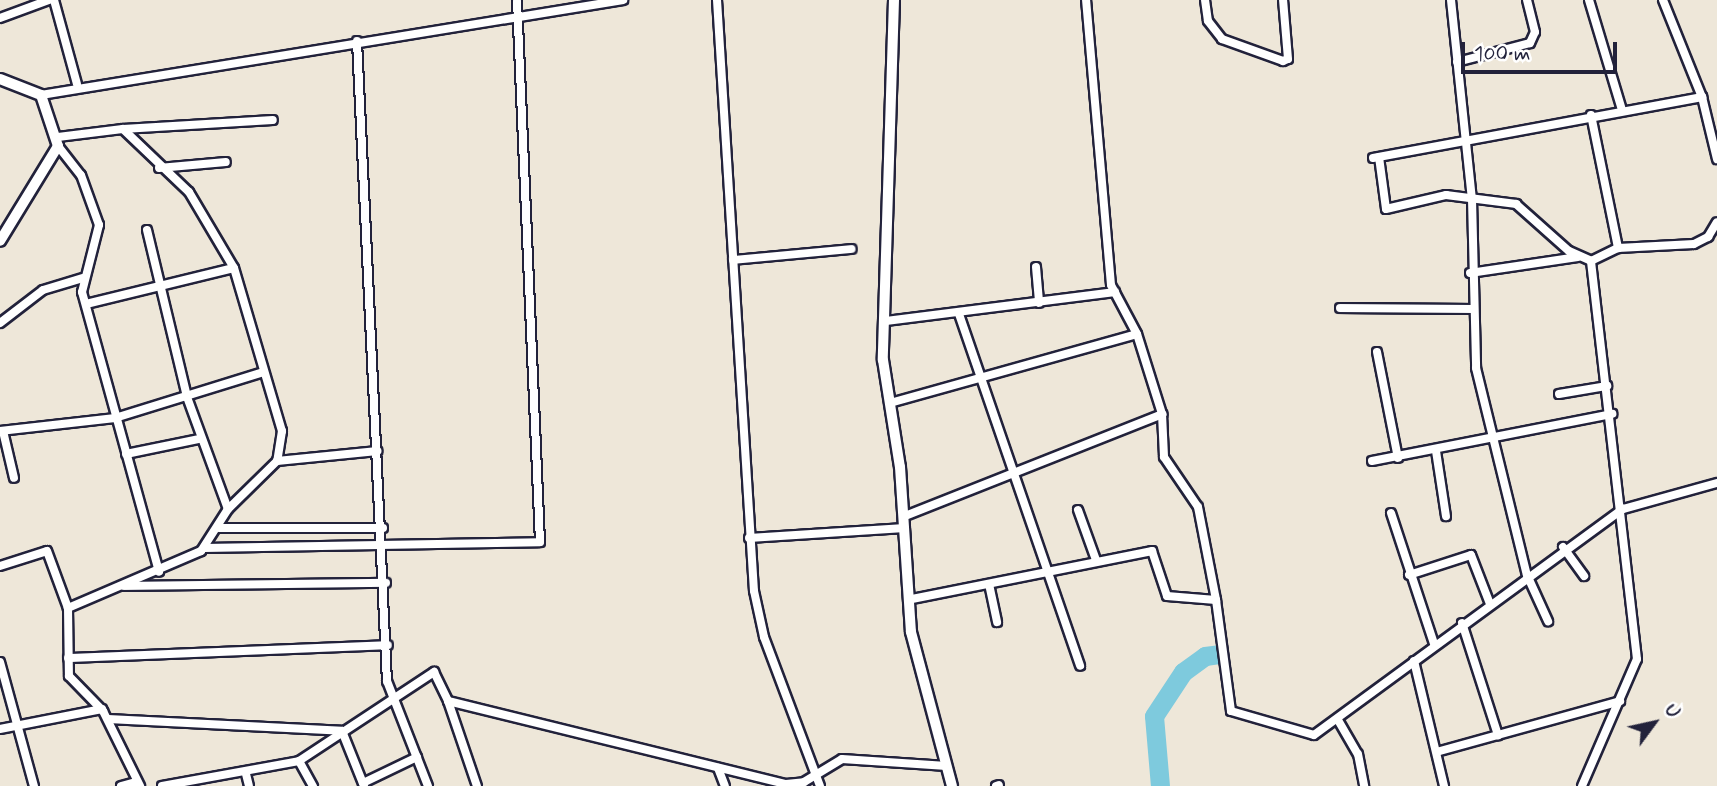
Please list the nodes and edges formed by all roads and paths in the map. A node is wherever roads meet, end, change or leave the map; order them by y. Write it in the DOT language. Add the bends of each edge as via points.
graph roads {
  1 [pos="51,0"];
  2 [pos="517,0"];
  3 [pos="623,0"];
  4 [pos="717,0"];
  5 [pos="894,0"];
  6 [pos="1086,0"];
  7 [pos="1205,0"];
  8 [pos="1283,0"];
  9 [pos="1451,0"];
  10 [pos="1527,0"];
  11 [pos="1589,0"];
  12 [pos="1662,0"];
  13 [pos="518,16"];
  14 [pos="0,18"];
  15 [pos="357,41"];
  16 [pos="1457,62"];
  17 [pos="0,79"];
  18 [pos="77,84"];
  19 [pos="41,95"];
  20 [pos="1702,97"];
  21 [pos="1622,110"];
  22 [pos="1591,115"];
  23 [pos="273,120"];
  24 [pos="122,129"];
  25 [pos="1467,137"];
  26 [pos="58,142"];
  27 [pos="1717,159"];
  28 [pos="226,162"];
  29 [pos="159,167"];
  30 [pos="1472,199"];
  31 [pos="1717,222"];
  32 [pos="147,230"];
  33 [pos="0,241"];
  34 [pos="1618,248"];
  35 [pos="851,249"];
  36 [pos="1580,256"];
  37 [pos="733,260"];
  38 [pos="1591,261"];
  39 [pos="1036,267"];
  40 [pos="234,268"];
  41 [pos="1470,272"];
  42 [pos="83,278"];
  43 [pos="159,288"];
  44 [pos="1115,292"];
  45 [pos="1039,303"];
  46 [pos="86,304"];
  47 [pos="1340,309"];
  48 [pos="1471,309"];
  49 [pos="959,314"];
  50 [pos="886,321"];
  51 [pos="0,323"];
  52 [pos="1137,334"];
  53 [pos="1377,352"];
  54 [pos="264,372"];
  55 [pos="981,380"];
  56 [pos="1607,386"];
  57 [pos="1559,394"];
  58 [pos="187,397"];
  59 [pos="890,403"];
  60 [pos="1162,414"];
  61 [pos="1612,414"];
  62 [pos="116,418"];
  63 [pos="1,431"];
  64 [pos="199,439"];
  65 [pos="1494,439"];
  66 [pos="378,451"];
  67 [pos="1436,451"];
  68 [pos="126,454"];
  69 [pos="1398,458"];
  70 [pos="277,461"];
  71 [pos="1372,461"];
  72 [pos="1013,474"];
  73 [pos="14,478"];
  74 [pos="1717,482"];
  75 [pos="228,509"];
  76 [pos="1623,509"];
  77 [pos="1078,510"];
  78 [pos="1391,513"];
  79 [pos="1446,516"];
  80 [pos="905,522"];
  81 [pos="219,528"];
  82 [pos="383,528"];
  83 [pos="749,538"];
  84 [pos="1563,547"];
  85 [pos="204,548"];
  86 [pos="385,549"];
  87 [pos="1096,560"];
  88 [pos="0,566"];
  89 [pos="1048,570"];
  90 [pos="159,572"];
  91 [pos="1409,575"];
  92 [pos="1527,575"];
  93 [pos="1584,576"];
  94 [pos="386,583"];
  95 [pos="989,584"];
  96 [pos="124,586"];
  97 [pos="912,598"];
  98 [pos="1216,600"];
  99 [pos="1490,604"];
  100 [pos="68,608"];
  101 [pos="1548,621"];
  102 [pos="997,622"];
  103 [pos="1462,623"];
  104 [pos="1434,644"];
  105 [pos="388,645"];
  106 [pos="68,658"];
  107 [pos="1414,661"];
  108 [pos="0,662"];
  109 [pos="1080,666"];
  110 [pos="395,694"];
  111 [pos="448,701"];
  112 [pos="1620,701"];
  113 [pos="102,709"];
  114 [pos="107,719"];
  115 [pos="1338,720"];
  116 [pos="18,727"];
  117 [pos="0,729"];
  118 [pos="342,731"];
  119 [pos="1498,735"];
  120 [pos="1440,751"];
  121 [pos="417,757"];
  122 [pos="299,761"];
  123 [pos="947,766"];
  124 [pos="718,768"];
  125 [pos="246,774"];
  126 [pos="753,775"];
  127 [pos="816,776"];
  128 [pos="138,784"];
  129 [pos="200,784"];
  130 [pos="363,784"];
  131 [pos="34,786"];
  132 [pos="121,786"];
  133 [pos="162,786"];
  134 [pos="249,786"];
  135 [pos="313,786"];
  136 [pos="428,786"];
  137 [pos="477,786"];
  138 [pos="725,786"];
  139 [pos="757,786"];
  140 [pos="820,786"];
  141 [pos="952,786"];
  142 [pos="1364,786"];
  143 [pos="1444,786"];
  144 [pos="1582,786"];
  1 -- 14 [label="street"];
  1 -- 18 [label="street"];
  2 -- 13 [label="street"];
  3 -- 13 [label="street"];
  4 -- 37 [label="street"];
  5 -- 50 [label="street"];
  6 -- 44 [label="street" via="1103,234"];
  7 -- 8 [label="street" via="1208,21 1222,40 1283,61 1288,59"];
  9 -- 16 [label="street"];
  10 -- 16 [label="street" via="1535,32 1530,43"];
  11 -- 21 [label="street"];
  12 -- 20 [label="street"];
  13 -- 15 [label="street"];
  13 -- 86 [label="street" via="541,540"];
  15 -- 18 [label="street"];
  15 -- 66 [label="street"];
  16 -- 25 [label="street"];
  17 -- 19 [label="street"];
  18 -- 19 [label="street"];
  19 -- 26 [label="street"];
  20 -- 21 [label="street"];
  20 -- 27 [label="street"];
  21 -- 22 [label="street"];
  22 -- 25 [label="street"];
  22 -- 34 [label="street"];
  23 -- 24 [label="street"];
  24 -- 26 [label="street"];
  24 -- 29 [label="street"];
  25 -- 30 [label="street"];
  25 -- 30 [label="street" via="1376,158 1386,209 1436,196"];
  26 -- 33 [label="street"];
  26 -- 42 [label="street" via="81,175 99,225"];
  28 -- 29 [label="street"];
  29 -- 40 [label="street" via="189,192"];
  30 -- 36 [label="street" via="1524,207"];
  30 -- 41 [label="street"];
  31 -- 34 [label="street" via="1708,237 1693,244"];
  32 -- 43 [label="street"];
  34 -- 38 [label="street"];
  35 -- 37 [label="street"];
  36 -- 38 [label="street"];
  36 -- 41 [label="street"];
  37 -- 83 [label="street"];
  38 -- 56 [label="street"];
  39 -- 45 [label="street"];
  40 -- 43 [label="street"];
  40 -- 54 [label="street"];
  41 -- 48 [label="street"];
  42 -- 46 [label="street"];
  42 -- 51 [label="street" via="43,289"];
  43 -- 46 [label="street"];
  43 -- 58 [label="street"];
  44 -- 45 [label="street"];
  44 -- 52 [label="street"];
  45 -- 49 [label="street"];
  46 -- 62 [label="street"];
  47 -- 48 [label="street"];
  48 -- 65 [label="street" via="1476,368"];
  49 -- 50 [label="street"];
  49 -- 55 [label="street"];
  50 -- 59 [label="street" via="883,360"];
  52 -- 55 [label="street"];
  52 -- 60 [label="street"];
  53 -- 69 [label="street"];
  54 -- 58 [label="street"];
  54 -- 70 [label="street" via="282,431"];
  55 -- 59 [label="street"];
  55 -- 72 [label="street"];
  56 -- 57 [label="street"];
  56 -- 61 [label="street"];
  58 -- 62 [label="street"];
  58 -- 64 [label="street"];
  59 -- 80 [label="street"];
  60 -- 72 [label="street"];
  60 -- 98 [label="street" via="1164,457 1198,507"];
  61 -- 65 [label="street"];
  61 -- 76 [label="street"];
  62 -- 63 [label="street"];
  62 -- 68 [label="street"];
  63 -- 73 [label="street"];
  64 -- 68 [label="street"];
  64 -- 75 [label="street"];
  65 -- 67 [label="street"];
  65 -- 92 [label="street"];
  66 -- 70 [label="street"];
  66 -- 82 [label="street"];
  67 -- 69 [label="street"];
  67 -- 79 [label="street"];
  68 -- 90 [label="street"];
  69 -- 71 [label="street"];
  70 -- 75 [label="street"];
  72 -- 80 [label="street"];
  72 -- 89 [label="street"];
  74 -- 76 [label="street"];
  75 -- 81 [label="street"];
  76 -- 84 [label="street"];
  76 -- 112 [label="street" via="1637,659"];
  77 -- 87 [label="street"];
  78 -- 91 [label="street"];
  80 -- 83 [label="street"];
  80 -- 97 [label="street"];
  81 -- 82 [label="street"];
  81 -- 85 [label="street"];
  82 -- 86 [label="street"];
  83 -- 127 [label="street" via="764,637"];
  84 -- 92 [label="street"];
  84 -- 93 [label="street"];
  85 -- 86 [label="street"];
  85 -- 90 [label="street"];
  86 -- 94 [label="street"];
  87 -- 89 [label="street"];
  87 -- 98 [label="street" via="1152,551 1167,596"];
  88 -- 100 [label="street" via="47,551"];
  89 -- 95 [label="street"];
  89 -- 109 [label="street"];
  90 -- 96 [label="street"];
  91 -- 99 [label="street" via="1471,555"];
  91 -- 104 [label="street"];
  92 -- 99 [label="street"];
  92 -- 101 [label="street"];
  94 -- 96 [label="street"];
  94 -- 105 [label="street"];
  95 -- 97 [label="street"];
  95 -- 102 [label="street"];
  96 -- 100 [label="street"];
  97 -- 123 [label="street" via="913,641"];
  98 -- 115 [label="street" via="1227,706 1238,715 1314,735"];
  99 -- 103 [label="street"];
  100 -- 106 [label="street"];
  103 -- 104 [label="street"];
  103 -- 119 [label="street"];
  104 -- 107 [label="street"];
  105 -- 106 [label="street"];
  105 -- 110 [label="street" via="387,681"];
  106 -- 113 [label="street" via="72,682"];
  107 -- 115 [label="street"];
  107 -- 120 [label="street"];
  108 -- 116 [label="street"];
  110 -- 111 [label="street" via="434,672"];
  110 -- 118 [label="street"];
  110 -- 121 [label="street"];
  111 -- 124 [label="street"];
  111 -- 137 [label="street"];
  112 -- 119 [label="street"];
  112 -- 144 [label="street"];
  113 -- 114 [label="street"];
  113 -- 116 [label="street"];
  114 -- 118 [label="street"];
  114 -- 128 [label="street"];
  115 -- 142 [label="street" via="1358,754"];
  116 -- 117 [label="street"];
  116 -- 131 [label="street"];
  118 -- 122 [label="street"];
  118 -- 130 [label="street"];
  119 -- 120 [label="street"];
  120 -- 143 [label="street"];
  121 -- 130 [label="street"];
  121 -- 136 [label="street"];
  122 -- 125 [label="street"];
  122 -- 135 [label="street"];
  123 -- 127 [label="street" via="842,759"];
  123 -- 141 [label="street"];
  124 -- 126 [label="street"];
  124 -- 138 [label="street"];
  125 -- 129 [label="street"];
  125 -- 134 [label="street"];
  126 -- 127 [label="street" via="786,784"];
  126 -- 139 [label="street"];
  127 -- 140 [label="street"];
  128 -- 132 [label="street"];
  129 -- 133 [label="street"];
}
